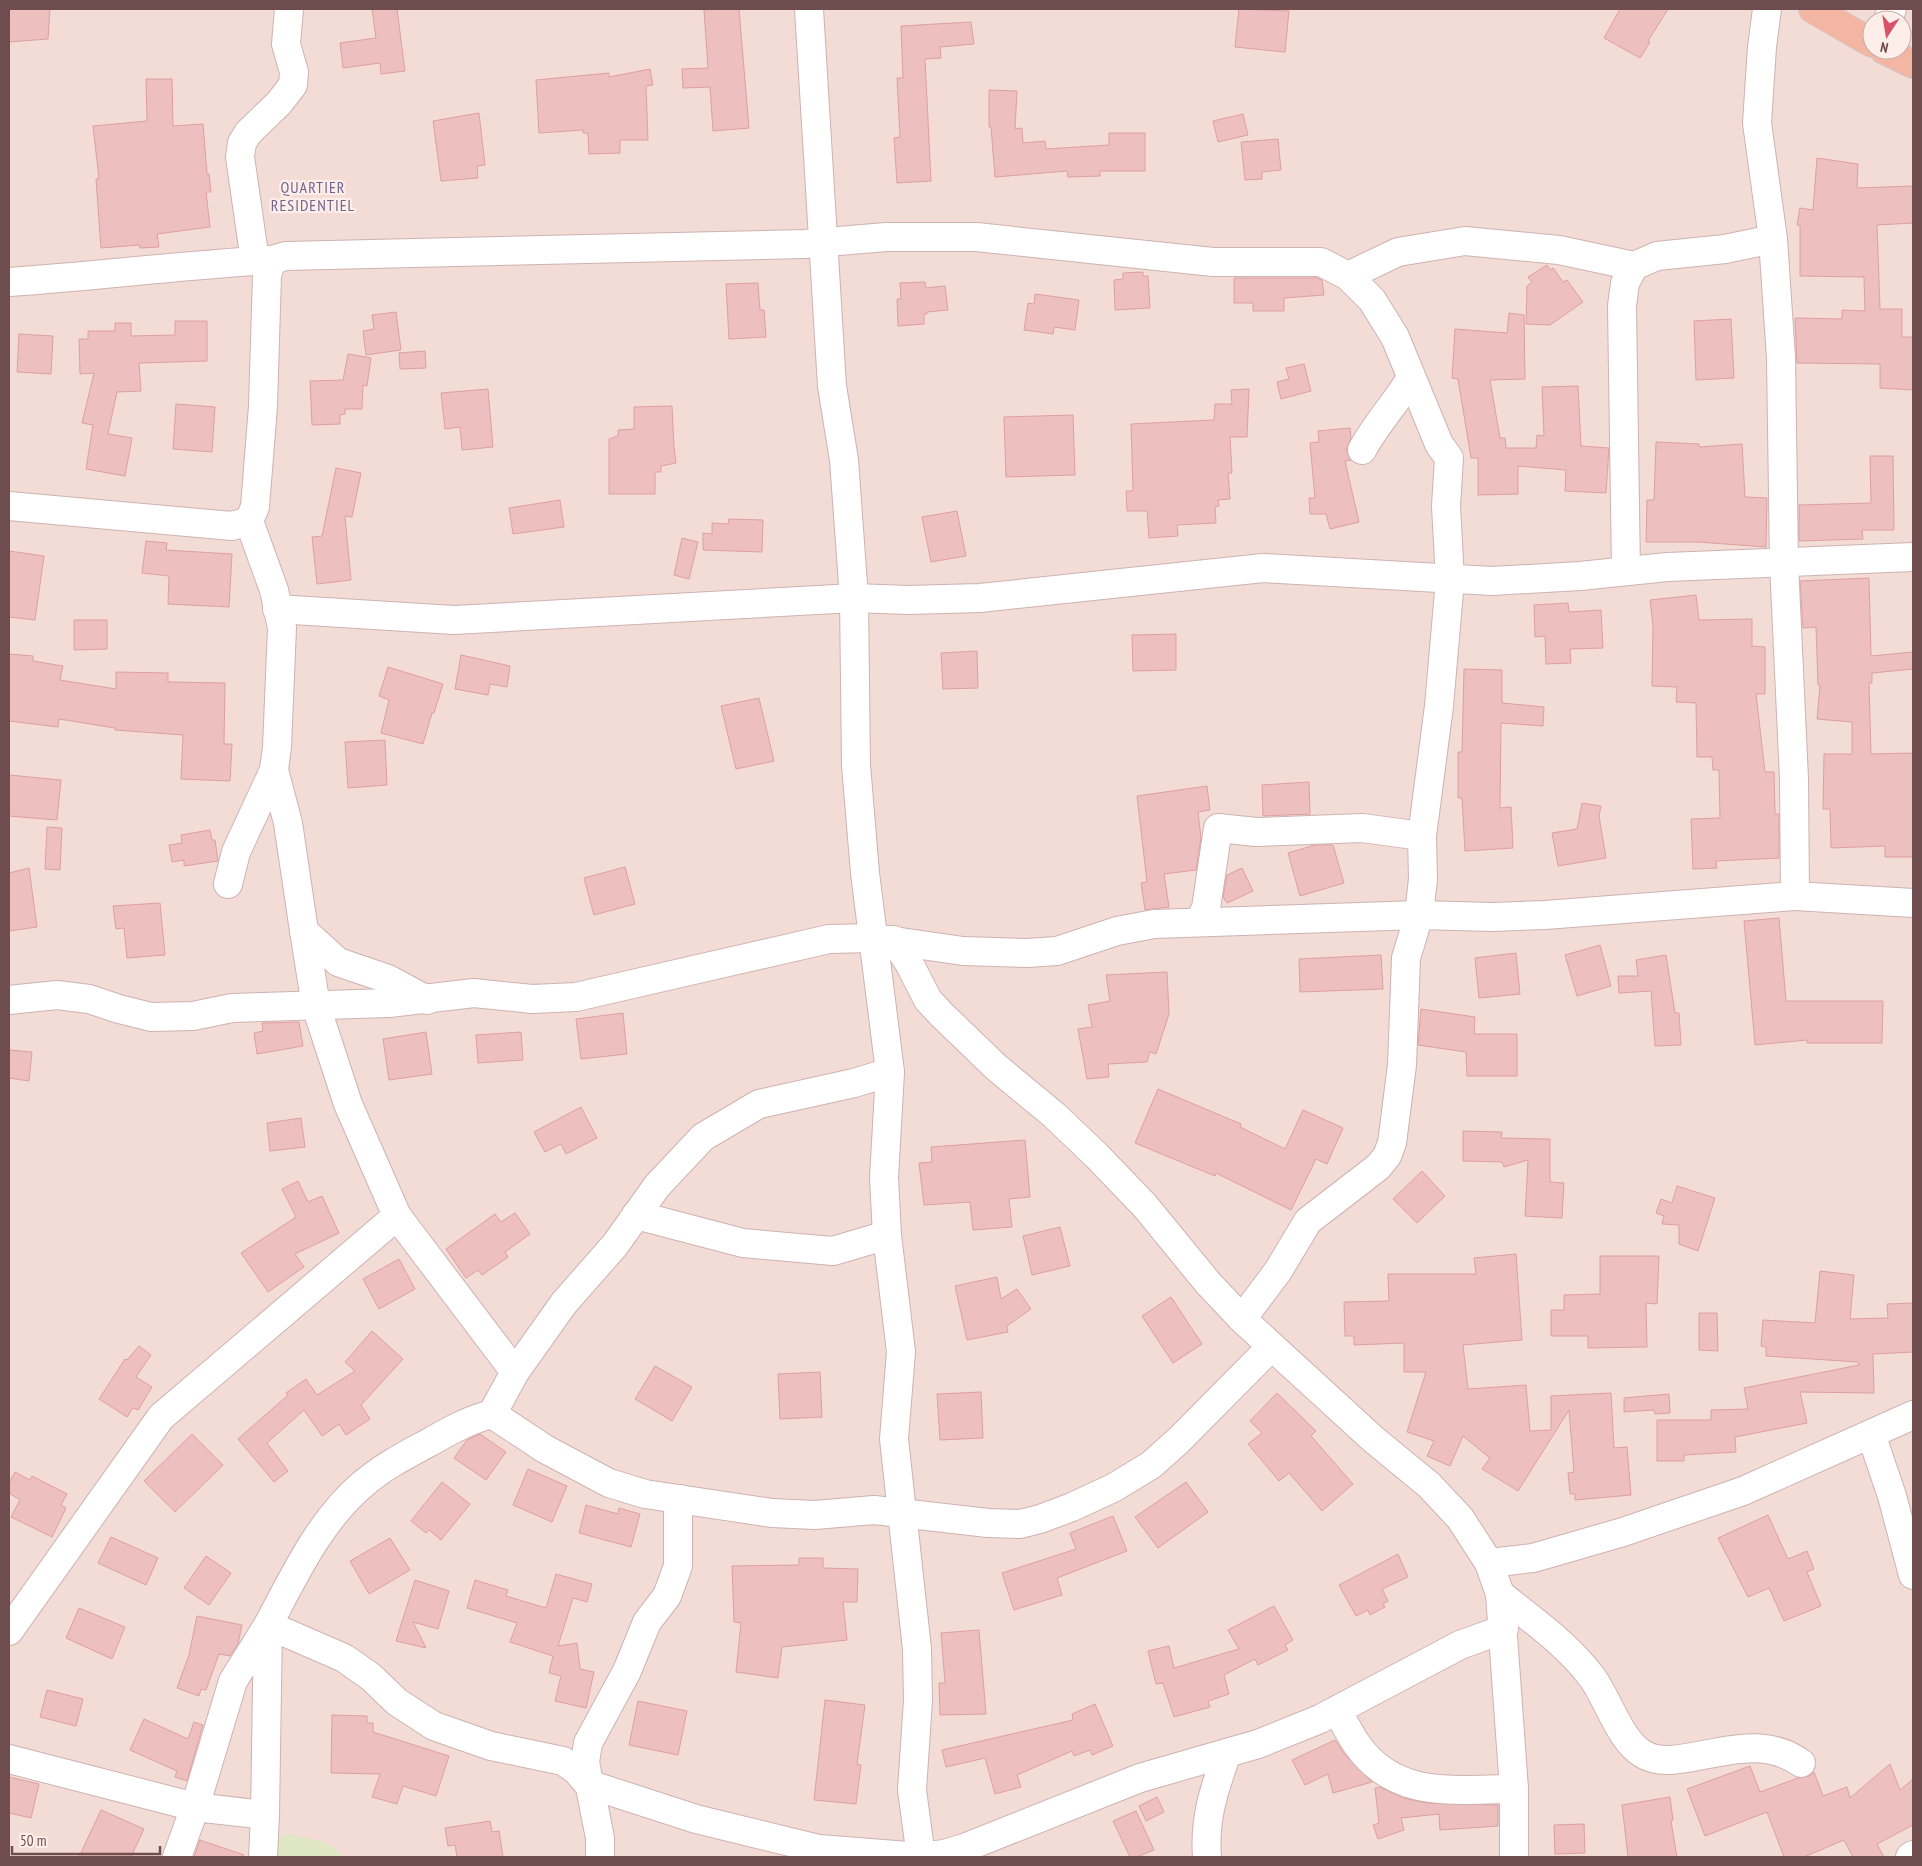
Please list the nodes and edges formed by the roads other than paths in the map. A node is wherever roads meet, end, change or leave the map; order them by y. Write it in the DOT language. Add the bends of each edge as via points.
graph roads {
  1 [pos="288,9"];
  2 [pos="809,9"];
  3 [pos="1767,9"];
  4 [pos="1813,9"];
  5 [pos="1862,37"];
  6 [pos="1772,239"];
  7 [pos="823,242"];
  8 [pos="264,261"];
  9 [pos="1634,266"];
  10 [pos="1348,276"];
  11 [pos="9,282"];
  12 [pos="1411,378"];
  13 [pos="1362,450"];
  14 [pos="9,506"];
  15 [pos="249,521"];
  16 [pos="1913,557"];
  17 [pos="1784,563"];
  18 [pos="1626,571"];
  19 [pos="1450,580"];
  20 [pos="854,598"];
  21 [pos="277,609"];
  22 [pos="274,770"];
  23 [pos="1422,836"];
  24 [pos="228,884"];
  25 [pos="1795,896"];
  26 [pos="1913,903"];
  27 [pos="1419,915"];
  28 [pos="1199,922"];
  29 [pos="304,931"];
  30 [pos="883,939"];
  31 [pos="9,1000"];
  32 [pos="427,1000"];
  33 [pos="316,1006"];
  34 [pos="890,1072"];
  35 [pos="636,1215"];
  36 [pos="397,1216"];
  37 [pos="887,1235"];
  38 [pos="1242,1319"];
  39 [pos="1271,1347"];
  40 [pos="515,1372"];
  41 [pos="492,1414"];
  42 [pos="1913,1415"];
  43 [pos="1871,1434"];
  44 [pos="680,1499"];
  45 [pos="903,1514"];
  46 [pos="1489,1564"];
  47 [pos="1913,1575"];
  48 [pos="1500,1594"];
  49 [pos="268,1625"];
  50 [pos="1504,1629"];
  51 [pos="9,1630"];
  52 [pos="1337,1710"];
  53 [pos="1227,1753"];
  54 [pos="9,1759"];
  55 [pos="1801,1763"];
  56 [pos="588,1784"];
  57 [pos="1514,1789"];
  58 [pos="195,1807"];
  59 [pos="265,1815"];
  60 [pos="1913,1855"];
  61 [pos="177,1857"];
  62 [pos="263,1857"];
  63 [pos="600,1857"];
  64 [pos="921,1857"];
  65 [pos="1207,1857"];
  66 [pos="1514,1857"];
  67 [pos="1910,1857"];
  1 -- 8 [label="street" via="286,44 294,72 293,85 279,104 248,133 240,158"];
  2 -- 7 [label="street"];
  3 -- 6 [label="street" via="1757,123"];
  4 -- 5 [label="main road"];
  6 -- 9 [label="street" via="1725,249 1657,256"];
  6 -- 17 [label="street" via="1781,358"];
  7 -- 8 [label="street" via="286,256"];
  7 -- 10 [label="street" via="886,237 976,237 1213,262 1321,262"];
  7 -- 20 [label="street" via="832,386 844,460"];
  8 -- 11 [label="street" via="194,264"];
  8 -- 15 [label="street" via="267,275 263,406 255,498"];
  9 -- 10 [label="street" via="1559,250 1465,241 1398,252"];
  9 -- 18 [label="street" via="1625,283 1622,306"];
  10 -- 12 [label="street" via="1372,300 1395,337"];
  12 -- 13 [label="street" via="1400,398 1371,432"];
  12 -- 19 [label="street" via="1439,444 1449,458 1446,506"];
  14 -- 15 [label="street" via="232,526"];
  15 -- 21 [label="street" via="274,590"];
  16 -- 17 [label="street"];
  17 -- 18 [label="street"];
  17 -- 25 [label="street" via="1794,779"];
  18 -- 19 [label="street" via="1492,581"];
  19 -- 20 [label="street" via="1263,568 980,598"];
  19 -- 23 [label="street" via="1440,706"];
  20 -- 21 [label="street" via="454,620"];
  20 -- 30 [label="street" via="856,765"];
  21 -- 22 [label="street" via="282,628 282,652"];
  22 -- 24 [label="street" via="236,852"];
  22 -- 29 [label="street" via="288,823"];
  23 -- 27 [label="street" via="1423,879"];
  23 -- 28 [label="street" via="1362,828 1256,832 1218,828 1206,908"];
  25 -- 26 [label="street"];
  25 -- 27 [label="street" via="1545,915"];
  27 -- 28 [label="street"];
  27 -- 38 [label="street" via="1406,958 1400,1090 1387,1156 1378,1167 1308,1221 1278,1272"];
  28 -- 30 [label="street" via="1154,924 1117,931 1057,952 1027,954 963,951"];
  29 -- 32 [label="street" via="338,962 388,979"];
  29 -- 33 [label="street"];
  30 -- 32 [label="street" via="829,940 576,997 532,999 474,993"];
  30 -- 34 [label="street"];
  30 -- 38 [label="street" via="909,963 928,1000 937,1010 1097,1156 1145,1206"];
  31 -- 33 [label="street" via="57,995 81,998 151,1017 193,1016 259,1006"];
  32 -- 33 [label="street"];
  33 -- 36 [label="street" via="348,1104"];
  34 -- 35 [label="street" via="759,1104 728,1121 703,1137 681,1158"];
  34 -- 37 [label="street" via="884,1178"];
  35 -- 37 [label="street" via="743,1243 833,1251"];
  35 -- 40 [label="street" via="564,1302"];
  36 -- 40 [label="street"];
  36 -- 51 [label="street" via="161,1418"];
  37 -- 45 [label="street" via="901,1352 894,1439"];
  38 -- 39 [label="street"];
  39 -- 45 [label="street" via="1151,1465 1088,1500 1020,1524"];
  39 -- 46 [label="street" via="1429,1485 1460,1518"];
  40 -- 41 [label="street"];
  41 -- 44 [label="street" via="545,1450 609,1482 645,1494"];
  41 -- 49 [label="street" via="466,1421 397,1458 362,1485 331,1518 298,1568"];
  42 -- 43 [label="street"];
  43 -- 46 [label="street" via="1743,1491 1632,1529 1533,1558"];
  43 -- 47 [label="street"];
  44 -- 45 [label="street" via="772,1513 815,1515 874,1510"];
  44 -- 56 [label="street" via="678,1566 667,1596 646,1622 627,1671 588,1743 585,1762"];
  45 -- 64 [label="street" via="917,1648 918,1700 912,1790"];
  46 -- 48 [label="street"];
  48 -- 50 [label="street"];
  48 -- 55 [label="street" via="1565,1646 1591,1676 1627,1740 1643,1755 1677,1760 1723,1750 1757,1749 1776,1750"];
  49 -- 56 [label="street" via="344,1658 371,1677 397,1702 434,1726 491,1746 563,1761"];
  49 -- 58 [label="street" via="233,1681"];
  49 -- 59 [label="street"];
  50 -- 52 [label="street" via="1460,1645"];
  50 -- 57 [label="street"];
  52 -- 53 [label="street" via="1258,1744"];
  52 -- 57 [label="street" via="1359,1748 1390,1777 1425,1789"];
  53 -- 64 [label="street" via="1140,1778 964,1848"];
  53 -- 65 [label="street" via="1209,1806"];
  54 -- 58 [label="street"];
  56 -- 63 [label="street" via="600,1838"];
  56 -- 64 [label="street" via="696,1819 810,1846"];
  57 -- 66 [label="street"];
  58 -- 59 [label="street"];
  58 -- 61 [label="street"];
  59 -- 62 [label="street"];
  60 -- 67 [label="street"];
}
